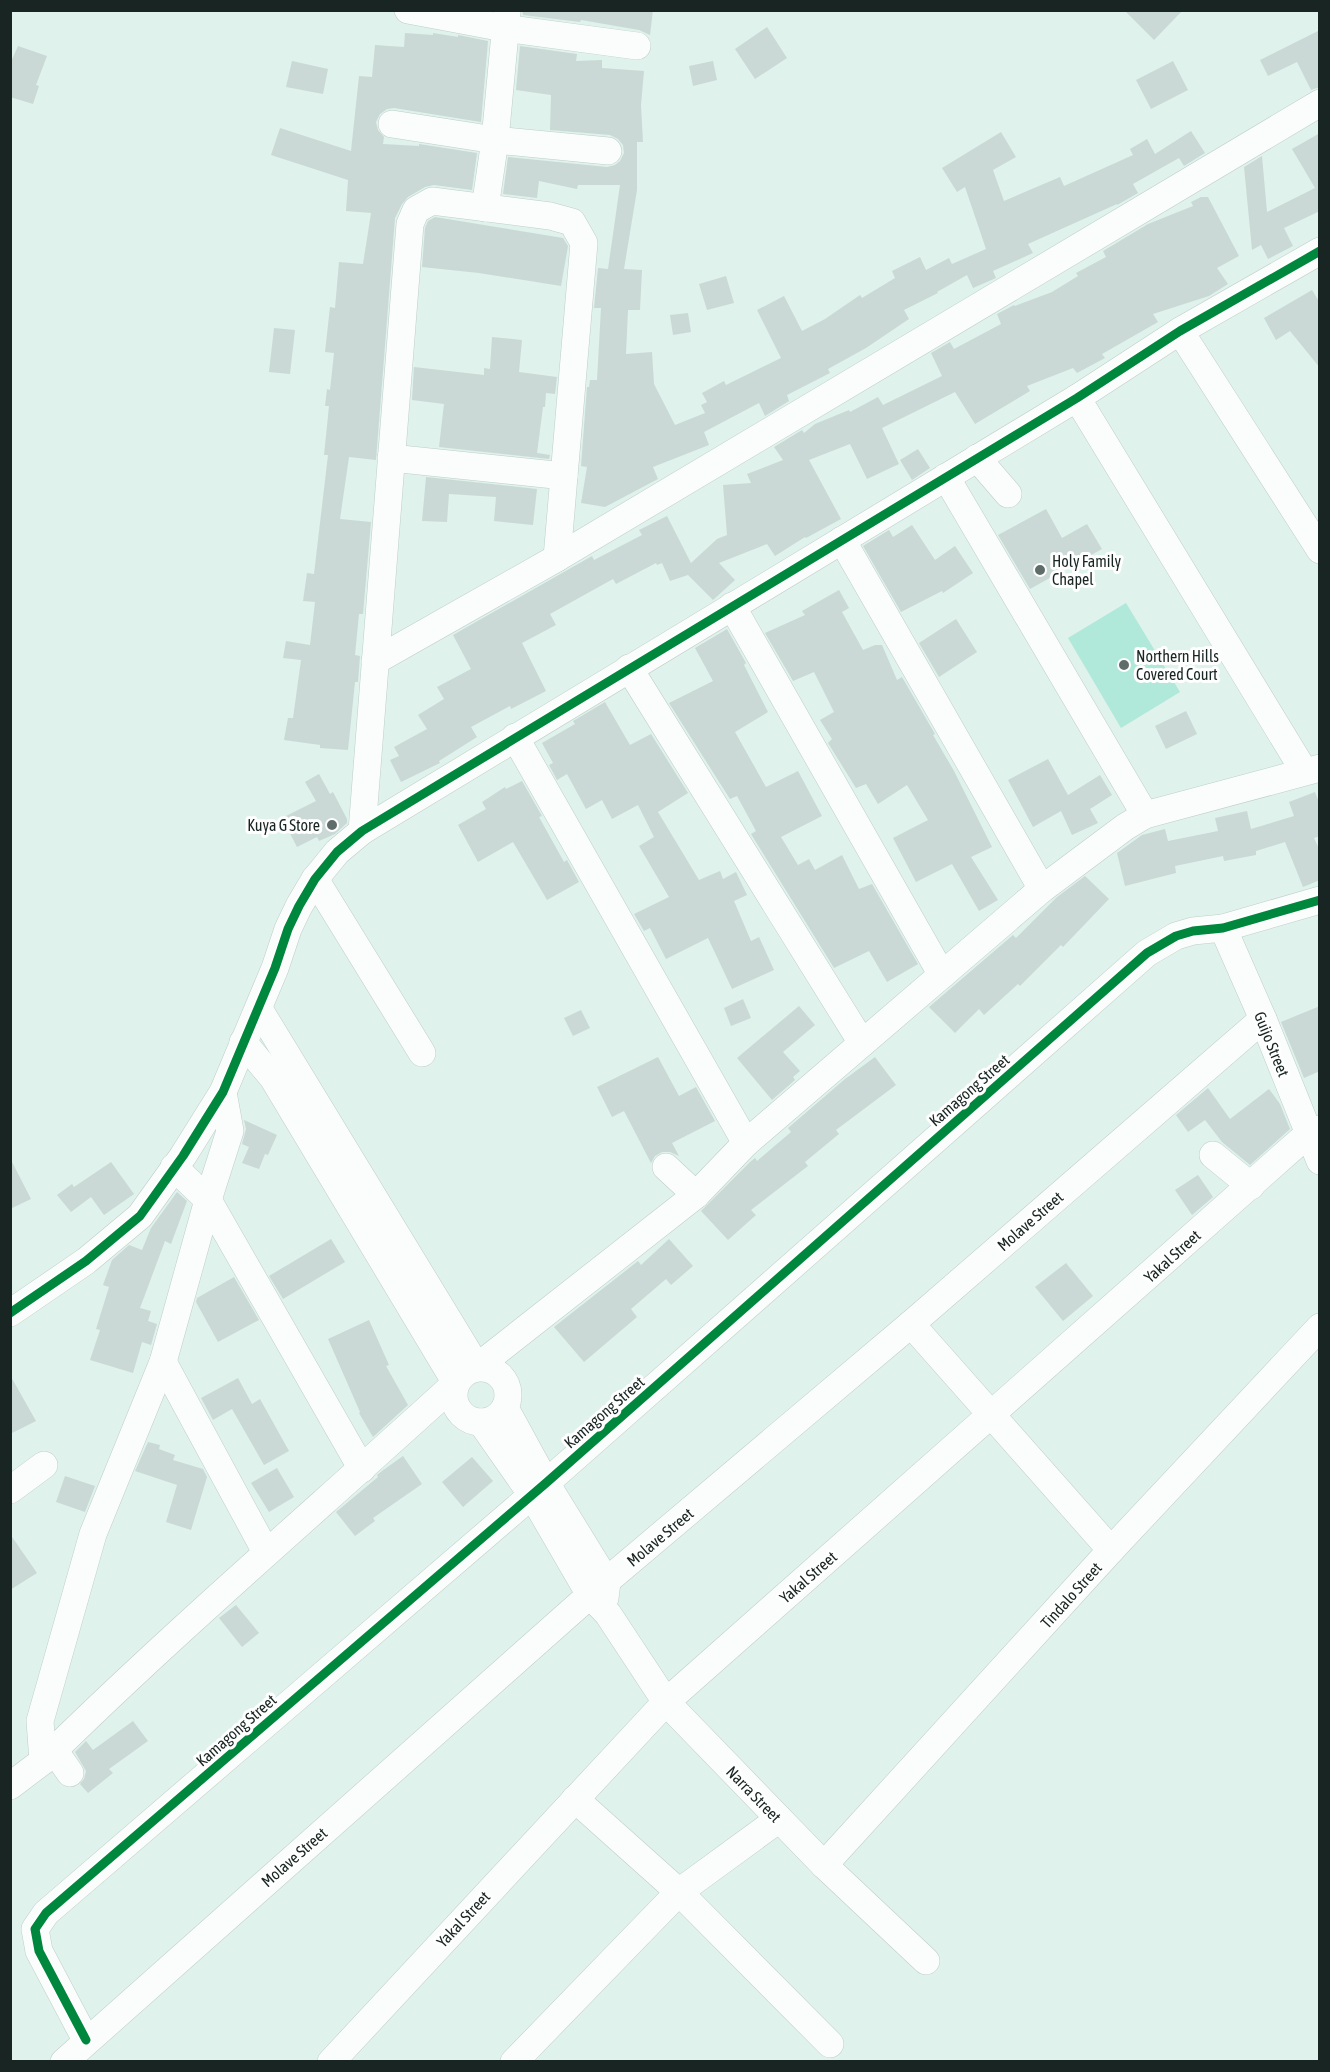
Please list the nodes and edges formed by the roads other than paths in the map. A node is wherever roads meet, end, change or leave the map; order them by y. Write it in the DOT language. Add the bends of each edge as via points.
graph roads {
  1 [pos="408,10"];
  2 [pos="506,19"];
  3 [pos="637,46"];
  4 [pos="1320,103"];
  5 [pos="392,124"];
  6 [pos="495,140"];
  7 [pos="608,151"];
  8 [pos="485,208"];
  9 [pos="1316,260"];
  10 [pos="1180,331"];
  11 [pos="1077,398"];
  12 [pos="391,458"];
  13 [pos="977,458"];
  14 [pos="564,476"];
  15 [pos="946,477"];
  16 [pos="1008,494"];
  17 [pos="842,540"];
  18 [pos="1320,550"];
  19 [pos="557,558"];
  20 [pos="732,606"];
  21 [pos="375,661"];
  22 [pos="629,668"];
  23 [pos="515,737"];
  24 [pos="1312,770"];
  25 [pos="1145,815"];
  26 [pos="362,831"];
  27 [pos="315,879"];
  28 [pos="1042,889"];
  29 [pos="1320,900"];
  30 [pos="1222,928"];
  31 [pos="942,975"];
  32 [pos="259,1009"];
  33 [pos="1263,1019"];
  34 [pos="243,1042"];
  35 [pos="862,1043"];
  36 [pos="422,1053"];
  37 [pos="224,1092"];
  38 [pos="1314,1132"];
  39 [pos="746,1143"];
  40 [pos="1213,1155"];
  41 [pos="1320,1161"];
  42 [pos="174,1167"];
  43 [pos="666,1167"];
  44 [pos="1251,1186"];
  45 [pos="696,1195"];
  46 [pos="208,1200"];
  47 [pos="10,1313"];
  48 [pos="911,1324"];
  49 [pos="1320,1327"];
  50 [pos="163,1362"];
  51 [pos="467,1375"];
  52 [pos="505,1408"];
  53 [pos="993,1415"];
  54 [pos="481,1422"];
  55 [pos="44,1465"];
  56 [pos="362,1469"];
  57 [pos="539,1489"];
  58 [pos="10,1490"];
  59 [pos="1111,1550"];
  60 [pos="266,1552"];
  61 [pos="600,1595"];
  62 [pos="666,1702"];
  63 [pos="49,1756"];
  64 [pos="70,1773"];
  65 [pos="10,1786"];
  66 [pos="576,1800"];
  67 [pos="779,1819"];
  68 [pos="824,1865"];
  69 [pos="679,1892"];
  70 [pos="926,1961"];
  71 [pos="86,2040"];
  72 [pos="830,2044"];
  73 [pos="64,2061"];
  74 [pos="331,2061"];
  75 [pos="514,2061"];
  1 -- 2 [label="street"];
  2 -- 3 [label="street"];
  2 -- 6 [label="street"];
  4 -- 19 [label="street"];
  5 -- 6 [label="street"];
  6 -- 7 [label="street"];
  6 -- 8 [label="street"];
  8 -- 12 [label="street" via="432,201 416,210 410,224"];
  8 -- 14 [label="street" via="572,222 584,243"];
  9 -- 10 [label="street"];
  10 -- 11 [label="street"];
  10 -- 18 [label="street"];
  11 -- 13 [label="street"];
  11 -- 24 [label="street"];
  12 -- 14 [label="street"];
  12 -- 21 [label="street"];
  13 -- 15 [label="street"];
  13 -- 16 [label="street"];
  14 -- 19 [label="street"];
  15 -- 17 [label="street"];
  15 -- 25 [label="street"];
  17 -- 20 [label="street"];
  17 -- 28 [label="street"];
  19 -- 21 [label="street"];
  20 -- 22 [label="street"];
  20 -- 31 [label="street"];
  21 -- 26 [label="street"];
  22 -- 23 [label="street"];
  22 -- 35 [label="street"];
  23 -- 26 [label="street"];
  23 -- 39 [label="street"];
  24 -- 25 [label="street"];
  25 -- 28 [label="street"];
  26 -- 27 [label="street" via="337,852"];
  27 -- 32 [label="street" via="288,929"];
  27 -- 36 [label="street"];
  28 -- 31 [label="street"];
  29 -- 30 [label="street, Kamagong Street"];
  30 -- 33 [label="street, Guijo Street"];
  30 -- 57 [label="street, Kamagong Street" via="1193,930 1147,953"];
  31 -- 35 [label="street"];
  32 -- 34 [label="street"];
  32 -- 51 [label="street"];
  33 -- 38 [label="street, Guijo Street"];
  33 -- 48 [label="street, Molave Street"];
  34 -- 37 [label="street"];
  34 -- 51 [label="street" via="273,1078"];
  35 -- 39 [label="street"];
  37 -- 42 [label="street"];
  37 -- 46 [label="street" via="230,1131"];
  38 -- 41 [label="street, Guijo Street"];
  38 -- 44 [label="street, Yakal Street"];
  39 -- 45 [label="street"];
  40 -- 44 [label="street"];
  42 -- 46 [label="street"];
  42 -- 47 [label="street" via="140,1216 86,1261"];
  43 -- 45 [label="street"];
  44 -- 53 [label="street, Yakal Street"];
  45 -- 51 [label="street"];
  46 -- 50 [label="street"];
  46 -- 56 [label="street"];
  48 -- 53 [label="street"];
  48 -- 61 [label="street, Molave Street"];
  49 -- 59 [label="street, Tindalo Street"];
  50 -- 60 [label="street"];
  50 -- 63 [label="street" via="93,1534 40,1722"];
  51 -- 52 [label="street" via="486,1368 501,1376 509,1391"];
  51 -- 54 [label="street" via="454,1392 458,1409 472,1421"];
  51 -- 56 [label="street"];
  52 -- 54 [label="street" via="495,1418"];
  52 -- 57 [label="street, Narra Street"];
  53 -- 59 [label="street"];
  53 -- 62 [label="street, Yakal Street"];
  54 -- 57 [label="street, Narra Street"];
  55 -- 58 [label="street"];
  56 -- 60 [label="street"];
  57 -- 61 [label="street, Narra Street"];
  57 -- 71 [label="street, Kamagong Street" via="46,1913 35,1929 39,1951"];
  59 -- 68 [label="street, Tindalo Street"];
  60 -- 63 [label="street"];
  61 -- 62 [label="street, Narra Street"];
  61 -- 71 [label="street, Molave Street"];
  62 -- 66 [label="street, Yakal Street"];
  62 -- 67 [label="street, Narra Street"];
  63 -- 64 [label="street"];
  63 -- 65 [label="street"];
  66 -- 69 [label="street"];
  66 -- 74 [label="street, Yakal Street"];
  67 -- 68 [label="street, Narra Street"];
  67 -- 69 [label="street"];
  68 -- 70 [label="street, Narra Street"];
  69 -- 72 [label="street"];
  69 -- 75 [label="street"];
  71 -- 73 [label="street, Molave Street"];
}
